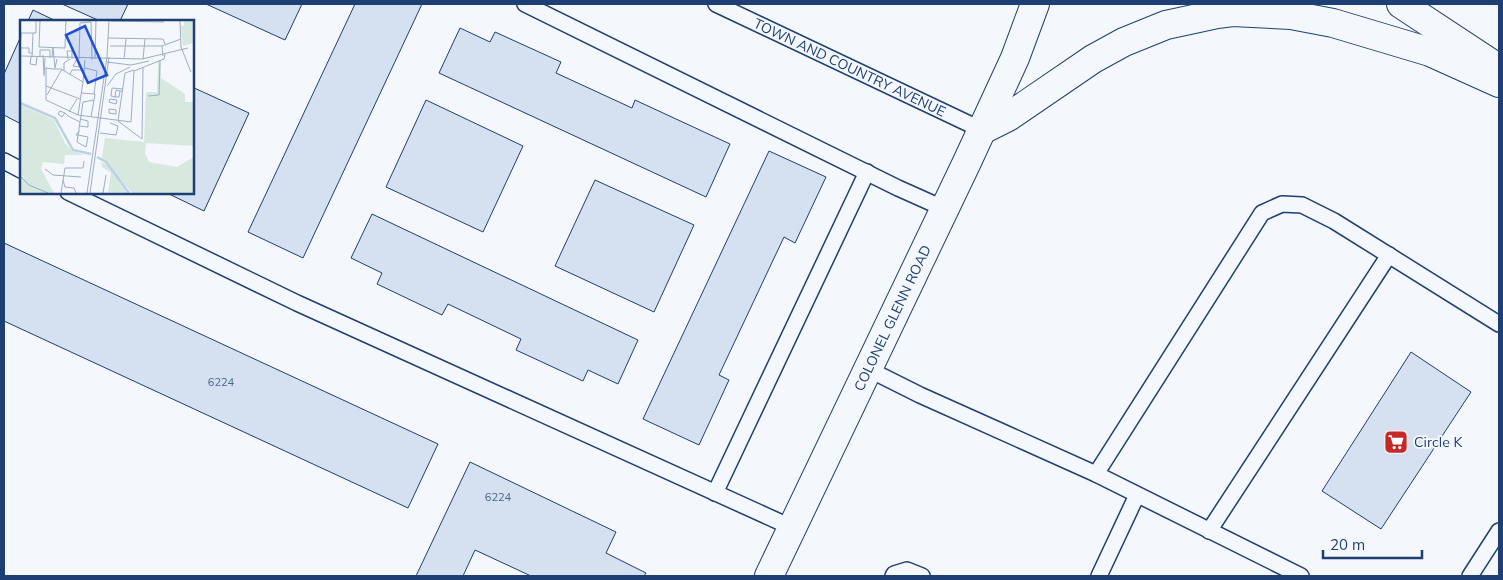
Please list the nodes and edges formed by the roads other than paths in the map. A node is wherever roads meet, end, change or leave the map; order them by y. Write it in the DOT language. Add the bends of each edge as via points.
graph roads {
  1 [pos="525,4"];
  2 [pos="716,4"];
  3 [pos="1035,4"];
  4 [pos="1054,4"];
  5 [pos="1401,4"];
  6 [pos="1015,58"];
  7 [pos="1499,68"];
  8 [pos="1499,83"];
  9 [pos="982,130"];
  10 [pos="4,161"];
  11 [pos="20,169"];
  12 [pos="866,172"];
  13 [pos="72,194"];
  14 [pos="945,209"];
  15 [pos="1389,255"];
  16 [pos="1499,324"];
  17 [pos="868,369"];
  18 [pos="1096,474"];
  19 [pos="715,493"];
  20 [pos="1137,495"];
  21 [pos="793,528"];
  22 [pos="1499,531"];
  23 [pos="1209,532"];
  24 [pos="769,576"];
  25 [pos="893,576"];
  26 [pos="922,576"];
  27 [pos="1099,576"];
  28 [pos="1301,576"];
  29 [pos="1470,576"];
  1 -- 12 [label="lane"];
  2 -- 9 [label="lane, TOWN AND COUNTRY AVENUE"];
  3 -- 6 [label="main road, COLONEL GLENN ROAD"];
  4 -- 6 [label="main road, COLONEL GLENN ROAD"];
  5 -- 7 [label="main road"];
  6 -- 9 [label="main road, COLONEL GLENN ROAD"];
  8 -- 9 [label="main road" via="1430,52 1333,23 1291,15 1233,12 1166,25 1124,42 1093,59 1008,117"];
  9 -- 14 [label="main road, COLONEL GLENN ROAD"];
  10 -- 11 [label="lane"];
  12 -- 14 [label="lane"];
  12 -- 19 [label="lane"];
  13 -- 19 [label="lane" via="297,303"];
  14 -- 17 [label="main road, COLONEL GLENN ROAD"];
  15 -- 16 [label="lane"];
  15 -- 18 [label="lane" via="1302,205 1282,204 1262,213"];
  15 -- 23 [label="lane"];
  17 -- 18 [label="lane"];
  17 -- 21 [label="main road, COLONEL GLENN ROAD"];
  18 -- 20 [label="lane"];
  19 -- 21 [label="lane"];
  20 -- 23 [label="lane"];
  20 -- 27 [label="lane"];
  21 -- 24 [label="main road, COLONEL GLENN ROAD"];
  22 -- 29 [label="lane"];
  23 -- 28 [label="lane"];
  25 -- 26 [label="lane" via="907,570"];
}
